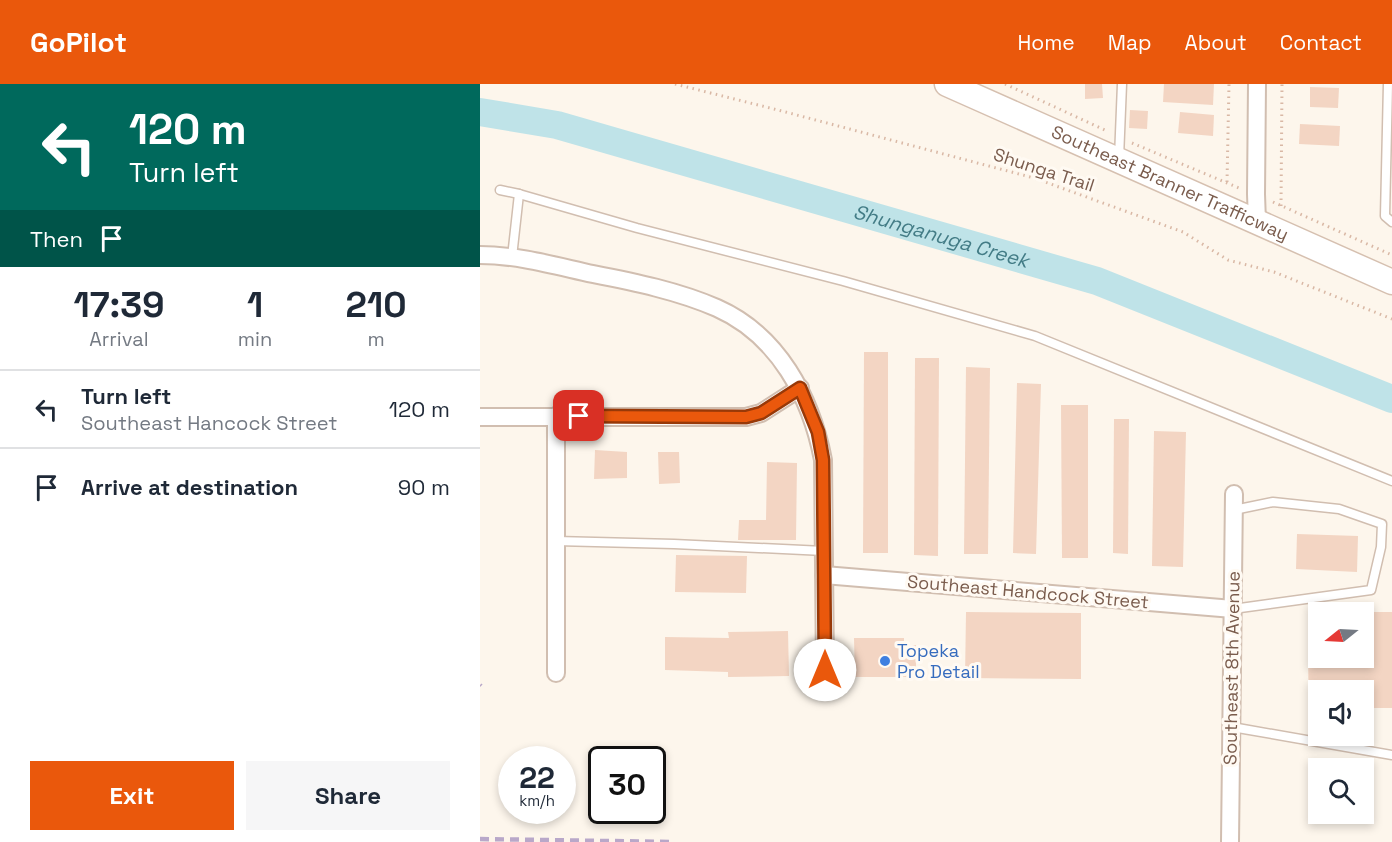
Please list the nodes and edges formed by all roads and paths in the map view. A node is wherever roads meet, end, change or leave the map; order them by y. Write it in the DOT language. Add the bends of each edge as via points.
graph roads {
  1 [pos="675,84"];
  2 [pos="947,84"];
  3 [pos="1122,84"];
  4 [pos="1229,84"];
  5 [pos="1257,84"];
  6 [pos="1282,84"];
  7 [pos="1389,85"];
  8 [pos="1119,160"];
  9 [pos="1227,182"];
  10 [pos="500,190"];
  11 [pos="519,194"];
  12 [pos="1256,194"];
  13 [pos="1281,206"];
  14 [pos="1257,222"];
  15 [pos="1392,222"];
  16 [pos="480,255"];
  17 [pos="1392,255"];
  18 [pos="512,257"];
  19 [pos="1391,278"];
  20 [pos="1392,319"];
  21 [pos="800,388"];
  22 [pos="556,416"];
  23 [pos="480,417"];
  24 [pos="1392,481"];
  25 [pos="1234,502"];
  26 [pos="556,541"];
  27 [pos="824,551"];
  28 [pos="824,575"];
  29 [pos="1233,609"];
  30 [pos="825,670"];
  31 [pos="556,673"];
  32 [pos="1232,727"];
  33 [pos="1392,755"];
  34 [pos="1230,842"];
  1 -- 20 [label="path, Shunga Trail" via="1034,178 1183,232 1228,260 1274,272"];
  2 -- 8 [label="main road, Southeast Branner Trafficway"];
  3 -- 8 [label="lane"];
  4 -- 9 [label="path"];
  5 -- 12 [label="street"];
  6 -- 13 [label="path"];
  7 -- 15 [label="lane" via="1385,216"];
  8 -- 14 [label="main road, Southeast Branner Trafficway"];
  10 -- 11 [label="lane"];
  11 -- 18 [label="lane"];
  11 -- 24 [label="lane" via="1035,336"];
  12 -- 13 [label="path"];
  12 -- 14 [label="street"];
  13 -- 17 [label="path"];
  14 -- 19 [label="main road, Southeast Branner Trafficway"];
  16 -- 18 [label="street"];
  18 -- 21 [label="street" via="633,282 716,308 774,351"];
  21 -- 22 [label="street" via="761,413 746,417"];
  21 -- 27 [label="street" via="818,432 823,460"];
  22 -- 23 [label="street"];
  22 -- 26 [label="street"];
  25 -- 29 [label="street, Southeast 8th Avenue"];
  25 -- 29 [label="lane" via="1338,509 1382,524 1382,547 1371,590"];
  26 -- 27 [label="lane"];
  26 -- 31 [label="street"];
  27 -- 28 [label="street"];
  28 -- 29 [label="street, Southeast Handcock Street"];
  28 -- 30 [label="street"];
  29 -- 32 [label="street, Southeast 8th Avenue"];
  32 -- 33 [label="lane"];
  32 -- 34 [label="street, Southeast 8th Avenue"];
}
